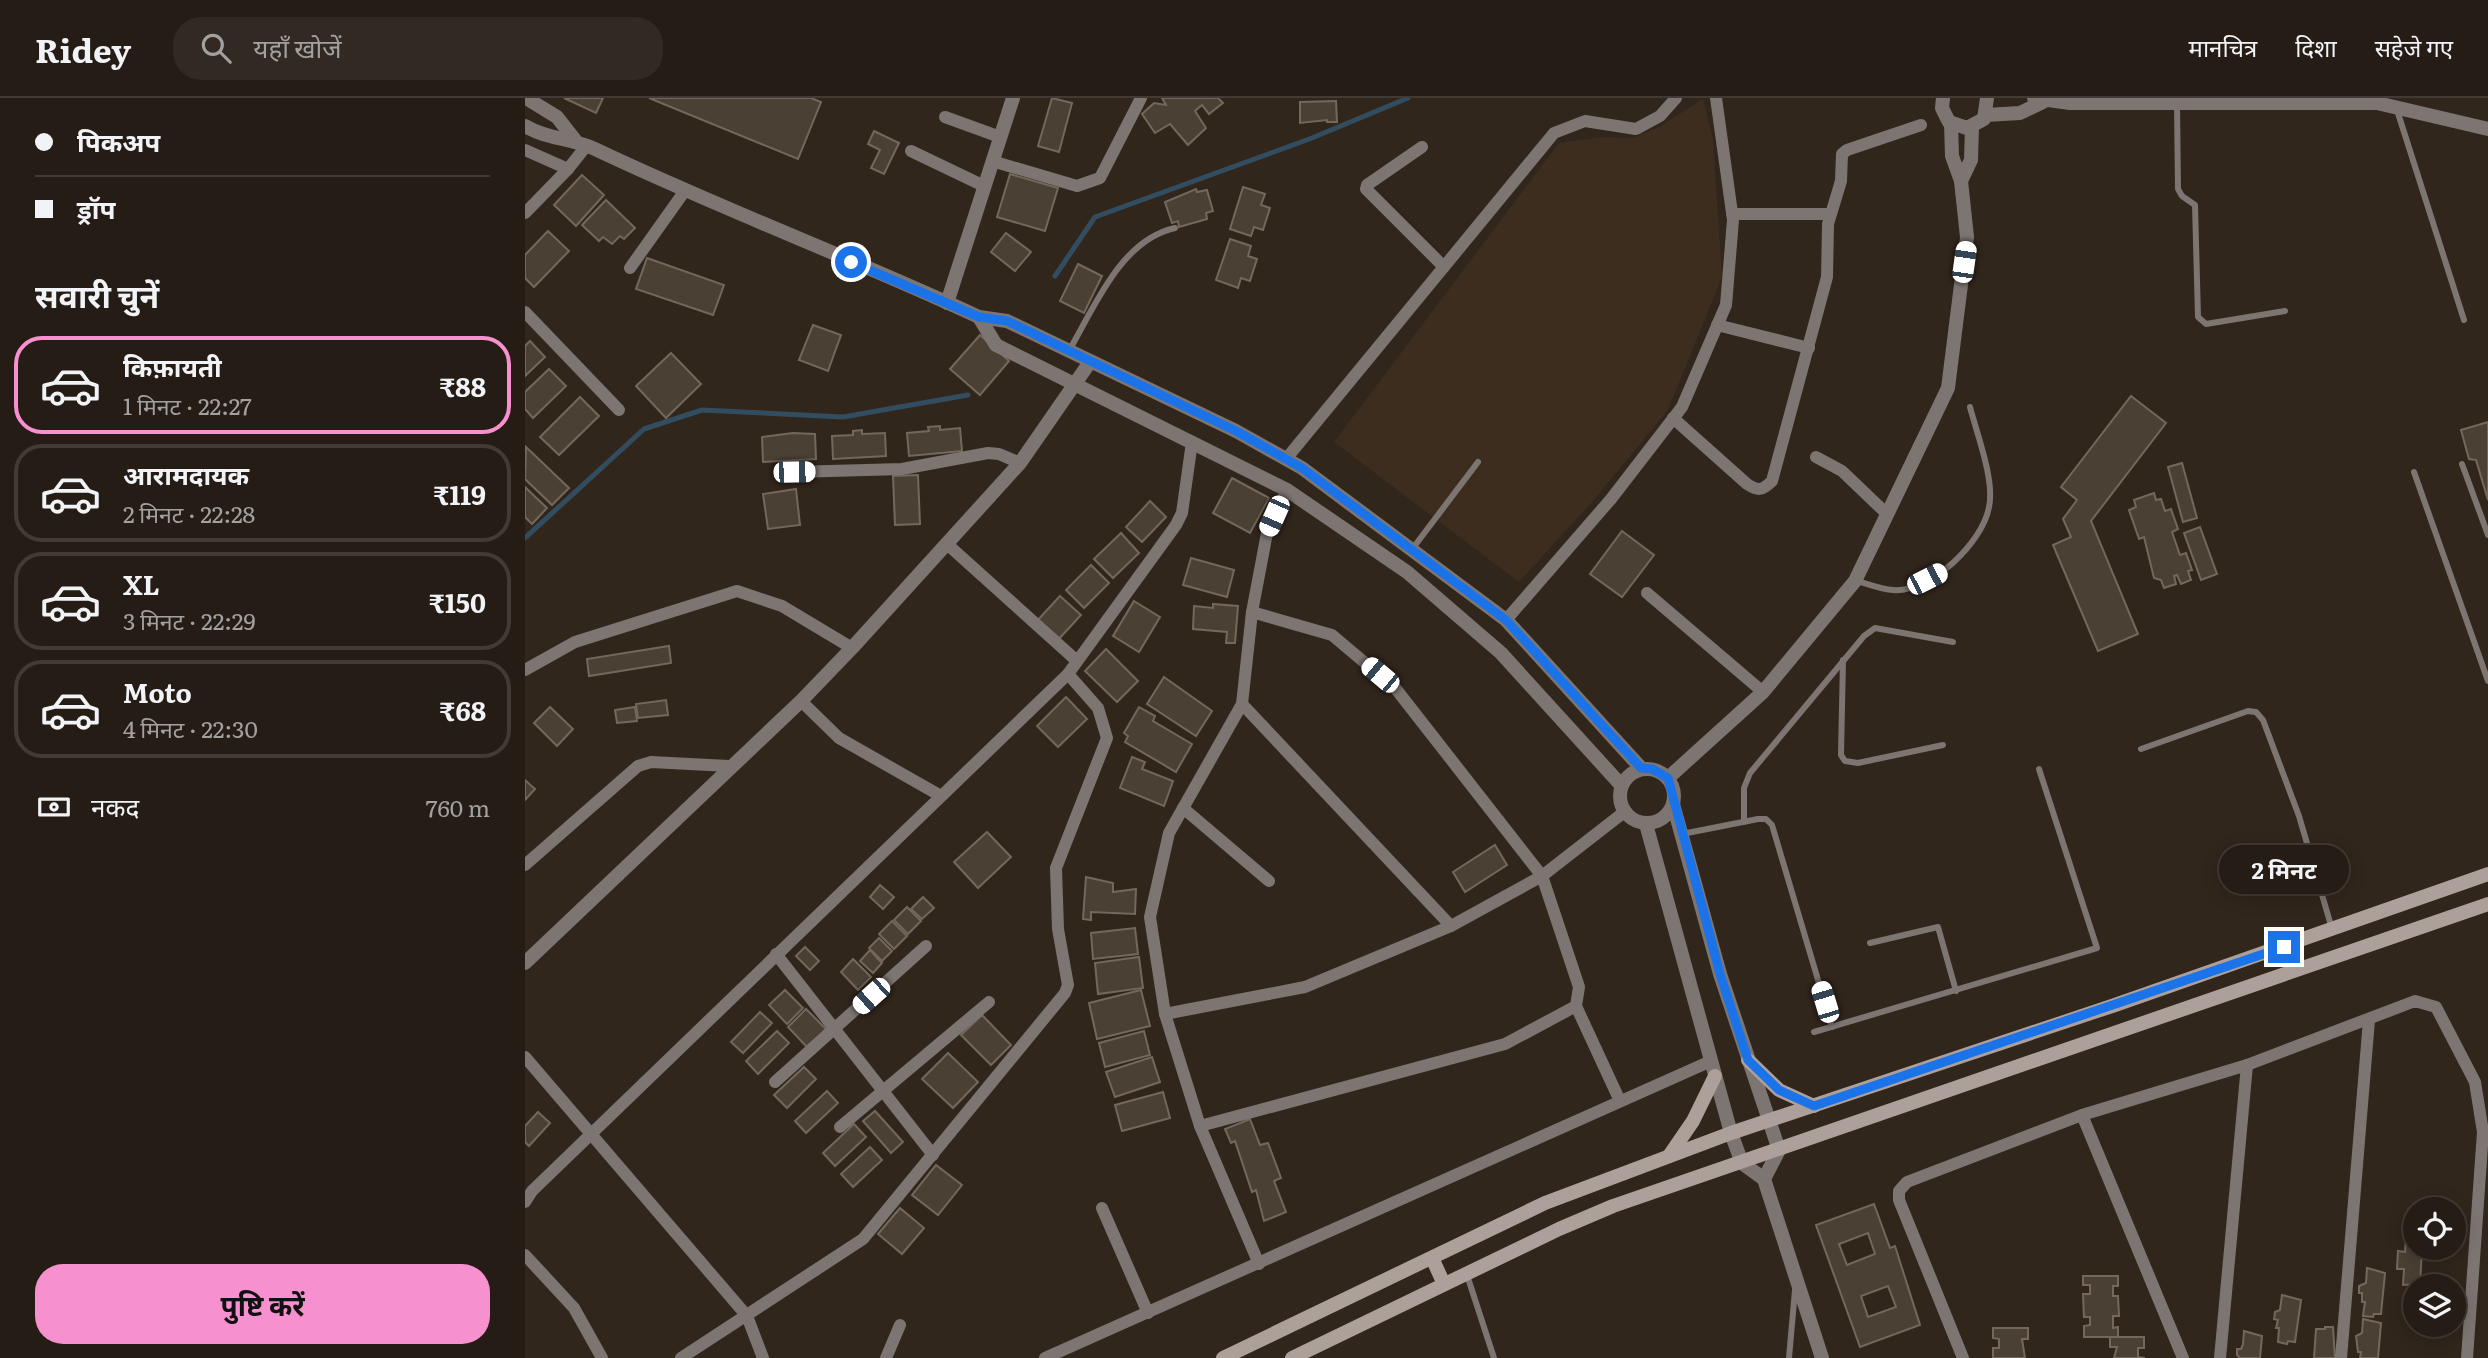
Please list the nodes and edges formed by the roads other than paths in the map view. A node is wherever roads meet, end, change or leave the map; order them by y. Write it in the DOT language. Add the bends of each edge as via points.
graph roads {
  1 [pos="526,98"];
  2 [pos="1013,98"];
  3 [pos="1141,98"];
  4 [pos="1676,98"];
  5 [pos="1716,98"];
  6 [pos="1943,98"];
  7 [pos="1987,98"];
  8 [pos="2156,99"];
  9 [pos="2038,100"];
  10 [pos="2070,100"];
  11 [pos="2378,100"];
  12 [pos="2177,101"];
  13 [pos="2396,108"];
  14 [pos="1986,115"];
  15 [pos="945,117"];
  16 [pos="1951,123"];
  17 [pos="1921,125"];
  18 [pos="525,126"];
  19 [pos="1972,127"];
  20 [pos="2488,129"];
  21 [pos="1000,137"];
  22 [pos="581,143"];
  23 [pos="1422,147"];
  24 [pos="525,150"];
  25 [pos="911,150"];
  26 [pos="992,161"];
  27 [pos="568,169"];
  28 [pos="1961,181"];
  29 [pos="984,186"];
  30 [pos="684,192"];
  31 [pos="525,213"];
  32 [pos="1732,214"];
  33 [pos="1830,214"];
  34 [pos="1175,228"];
  35 [pos="1444,267"];
  36 [pos="630,268"];
  37 [pos="947,303"];
  38 [pos="2285,311"];
  39 [pos="525,312"];
  40 [pos="979,317"];
  41 [pos="2464,320"];
  42 [pos="1717,325"];
  43 [pos="1809,348"];
  44 [pos="1069,351"];
  45 [pos="1090,362"];
  46 [pos="1075,385"];
  47 [pos="1970,407"];
  48 [pos="619,410"];
  49 [pos="1673,418"];
  50 [pos="1192,442"];
  51 [pos="1816,457"];
  52 [pos="1286,459"];
  53 [pos="1478,462"];
  54 [pos="1020,463"];
  55 [pos="2462,464"];
  56 [pos="794,472"];
  57 [pos="2414,472"];
  58 [pos="1287,490"];
  59 [pos="1887,514"];
  60 [pos="2488,535"];
  61 [pos="947,544"];
  62 [pos="1413,548"];
  63 [pos="1855,581"];
  64 [pos="1647,593"];
  65 [pos="1252,612"];
  66 [pos="1506,620"];
  67 [pos="1953,642"];
  68 [pos="852,648"];
  69 [pos="1843,660"];
  70 [pos="1077,661"];
  71 [pos="525,670"];
  72 [pos="1068,674"];
  73 [pos="2488,681"];
  74 [pos="1763,692"];
  75 [pos="801,701"];
  76 [pos="1242,704"];
  77 [pos="1943,745"];
  78 [pos="2141,749"];
  79 [pos="729,766"];
  80 [pos="1641,768"];
  81 [pos="2039,769"];
  82 [pos="1668,778"];
  83 [pos="1621,785"];
  84 [pos="941,796"];
  85 [pos="1673,804"];
  86 [pos="1184,807"];
  87 [pos="1623,813"];
  88 [pos="1744,822"];
  89 [pos="1646,824"];
  90 [pos="1681,834"];
  91 [pos="525,864"];
  92 [pos="2488,874"];
  93 [pos="1542,876"];
  94 [pos="1269,881"];
  95 [pos="2488,904"];
  96 [pos="1451,926"];
  97 [pos="2332,930"];
  98 [pos="1870,943"];
  99 [pos="926,946"];
  100 [pos="776,954"];
  101 [pos="525,962"];
  102 [pos="1956,991"];
  103 [pos="989,1002"];
  104 [pos="1576,1006"];
  105 [pos="1165,1014"];
  106 [pos="2369,1020"];
  107 [pos="1832,1027"];
  108 [pos="834,1029"];
  109 [pos="1814,1032"];
  110 [pos="525,1057"];
  111 [pos="1711,1060"];
  112 [pos="1748,1060"];
  113 [pos="2247,1065"];
  114 [pos="1715,1076"];
  115 [pos="775,1082"];
  116 [pos="884,1090"];
  117 [pos="1620,1101"];
  118 [pos="1814,1106"];
  119 [pos="2082,1115"];
  120 [pos="1769,1121"];
  121 [pos="1200,1126"];
  122 [pos="840,1127"];
  123 [pos="1731,1133"];
  124 [pos="591,1134"];
  125 [pos="1779,1150"];
  126 [pos="933,1155"];
  127 [pos="1669,1156"];
  128 [pos="1742,1163"];
  129 [pos="1764,1179"];
  130 [pos="1605,1180"];
  131 [pos="525,1202"];
  132 [pos="1613,1206"];
  133 [pos="1102,1208"];
  134 [pos="525,1255"];
  135 [pos="1431,1258"];
  136 [pos="1259,1264"];
  137 [pos="1467,1273"];
  138 [pos="1797,1282"];
  139 [pos="1444,1284"];
  140 [pos="1148,1313"];
  141 [pos="747,1316"];
  142 [pos="900,1325"];
  143 [pos="603,1358"];
  144 [pos="681,1358"];
  145 [pos="763,1358"];
  146 [pos="886,1358"];
  147 [pos="1045,1358"];
  148 [pos="1223,1358"];
  149 [pos="1291,1358"];
  150 [pos="1495,1358"];
  151 [pos="1789,1358"];
  152 [pos="1822,1358"];
  153 [pos="1963,1358"];
  154 [pos="2183,1358"];
  155 [pos="2220,1358"];
  156 [pos="2341,1358"];
  157 [pos="2467,1358"];
  1 -- 22 [label="street" via="557,117"];
  2 -- 21 [label="street"];
  3 -- 26 [label="street" via="1100,178 1086,184 1077,186"];
  4 -- 35 [label="street" via="1660,116 1636,129 1585,121 1553,133"];
  5 -- 32 [label="street"];
  6 -- 16 [label="street" via="1942,108"];
  7 -- 14 [label="street"];
  8 -- 10 [label="street"];
  8 -- 12 [label="street"];
  9 -- 10 [label="street"];
  9 -- 14 [label="street" via="2020,113"];
  11 -- 12 [label="street"];
  11 -- 13 [label="street"];
  12 -- 38 [label="lane" via="2178,189 2195,205 2197,317 2206,324"];
  13 -- 20 [label="street"];
  13 -- 41 [label="lane"];
  14 -- 19 [label="street"];
  15 -- 21 [label="street"];
  16 -- 19 [label="street"];
  16 -- 28 [label="street" via="1952,156"];
  17 -- 33 [label="street" via="1847,150 1840,161 1841,181"];
  18 -- 22 [label="street" via="538,135"];
  19 -- 28 [label="street" via="1971,160"];
  21 -- 26 [label="street"];
  22 -- 27 [label="street"];
  22 -- 30 [label="street"];
  23 -- 35 [label="street" via="1366,189"];
  24 -- 27 [label="street"];
  25 -- 29 [label="street"];
  26 -- 29 [label="street"];
  27 -- 31 [label="street"];
  28 -- 59 [label="street" via="1968,237 1948,388"];
  29 -- 37 [label="street"];
  30 -- 36 [label="street"];
  30 -- 37 [label="street"];
  32 -- 33 [label="street"];
  32 -- 42 [label="street" via="1726,305"];
  33 -- 43 [label="street" via="1829,264"];
  34 -- 44 [label="lane" via="1162,231 1124,261"];
  35 -- 52 [label="street"];
  37 -- 40 [label="street"];
  39 -- 48 [label="street"];
  40 -- 44 [label="street" via="1007,321"];
  40 -- 46 [label="street" via="996,345"];
  42 -- 43 [label="street"];
  42 -- 49 [label="street"];
  43 -- 49 [label="street" via="1772,481 1764,490 1747,484"];
  44 -- 45 [label="street"];
  45 -- 46 [label="street"];
  45 -- 52 [label="street"];
  46 -- 50 [label="street"];
  46 -- 54 [label="street"];
  47 -- 63 [label="lane" via="1989,486 1990,506 1982,529 1942,572 1913,586 1895,590"];
  49 -- 66 [label="street" via="1611,499"];
  50 -- 58 [label="street"];
  50 -- 70 [label="street" via="1182,513 1176,525"];
  51 -- 59 [label="street" via="1842,471"];
  52 -- 62 [label="street"];
  53 -- 62 [label="lane"];
  54 -- 56 [label="street" via="988,453 902,469"];
  54 -- 61 [label="street"];
  55 -- 60 [label="lane"];
  57 -- 73 [label="lane"];
  58 -- 65 [label="street" via="1267,533"];
  58 -- 83 [label="street" via="1407,572 1501,653"];
  59 -- 63 [label="street"];
  61 -- 68 [label="street"];
  61 -- 70 [label="street"];
  62 -- 66 [label="street"];
  63 -- 74 [label="street"];
  64 -- 74 [label="street"];
  65 -- 76 [label="street"];
  65 -- 93 [label="street" via="1332,635 1396,689"];
  66 -- 80 [label="street"];
  67 -- 69 [label="lane" via="1875,628"];
  68 -- 71 [label="street" via="782,606 737,591 575,642"];
  68 -- 75 [label="street"];
  69 -- 77 [label="lane" via="1841,755 1845,761 1858,763"];
  69 -- 88 [label="lane" via="1750,773 1744,788"];
  70 -- 72 [label="street"];
  72 -- 84 [label="street"];
  72 -- 126 [label="street" via="1098,708 1107,738 1056,867 1058,929 1068,985"];
  74 -- 82 [label="street"];
  75 -- 79 [label="street"];
  75 -- 84 [label="street" via="839,738"];
  76 -- 86 [label="street"];
  76 -- 96 [label="street"];
  78 -- 97 [label="lane" via="2256,712 2299,816"];
  79 -- 91 [label="street" via="651,762 638,766"];
  79 -- 101 [label="street"];
  80 -- 82 [label="street"];
  80 -- 83 [label="street"];
  81 -- 102 [label="lane" via="2097,948"];
  82 -- 85 [label="street"];
  83 -- 87 [label="street"];
  84 -- 100 [label="street"];
  85 -- 89 [label="street" via="1663,819"];
  85 -- 90 [label="street"];
  86 -- 94 [label="street"];
  86 -- 105 [label="street" via="1169,833 1150,917"];
  87 -- 89 [label="street"];
  87 -- 93 [label="street"];
  88 -- 90 [label="lane"];
  88 -- 107 [label="lane" via="1766,819 1772,825"];
  89 -- 111 [label="street"];
  90 -- 112 [label="street"];
  92 -- 97 [label="main road"];
  93 -- 96 [label="street"];
  93 -- 104 [label="street" via="1579,987"];
  95 -- 125 [label="main road"];
  96 -- 105 [label="street" via="1305,987"];
  97 -- 118 [label="main road"];
  98 -- 102 [label="lane" via="1938,928"];
  99 -- 108 [label="street"];
  100 -- 108 [label="street"];
  100 -- 124 [label="street"];
  102 -- 107 [label="lane"];
  103 -- 116 [label="street"];
  104 -- 117 [label="street"];
  104 -- 121 [label="street" via="1505,1044"];
  105 -- 121 [label="street"];
  106 -- 113 [label="street"];
  106 -- 156 [label="street"];
  106 -- 157 [label="street" via="2416,1001 2436,1007 2475,1083 2483,1132"];
  107 -- 109 [label="lane"];
  108 -- 115 [label="street"];
  108 -- 116 [label="street"];
  110 -- 124 [label="street"];
  111 -- 114 [label="street"];
  111 -- 117 [label="street"];
  112 -- 118 [label="main road" via="1779,1090"];
  112 -- 120 [label="street"];
  113 -- 119 [label="street"];
  113 -- 155 [label="street"];
  114 -- 123 [label="street"];
  114 -- 127 [label="main road"];
  116 -- 122 [label="street"];
  116 -- 126 [label="street"];
  117 -- 136 [label="street"];
  118 -- 120 [label="main road"];
  119 -- 153 [label="street" via="1907,1182 1899,1191"];
  119 -- 154 [label="street"];
  120 -- 123 [label="main road"];
  120 -- 125 [label="street"];
  121 -- 136 [label="street"];
  123 -- 127 [label="main road"];
  123 -- 128 [label="street"];
  124 -- 131 [label="street"];
  124 -- 141 [label="street"];
  125 -- 128 [label="main road"];
  125 -- 129 [label="street"];
  126 -- 141 [label="street" via="863,1239"];
  127 -- 130 [label="main road"];
  128 -- 129 [label="street"];
  128 -- 132 [label="main road"];
  129 -- 138 [label="street"];
  130 -- 132 [label="main road"];
  130 -- 135 [label="main road" via="1545,1203"];
  132 -- 137 [label="main road"];
  133 -- 140 [label="street"];
  134 -- 143 [label="street" via="574,1308"];
  135 -- 139 [label="main road"];
  135 -- 148 [label="main road"];
  136 -- 140 [label="street"];
  137 -- 139 [label="main road"];
  137 -- 150 [label="lane"];
  138 -- 151 [label="lane"];
  138 -- 152 [label="street"];
  139 -- 149 [label="main road"];
  140 -- 147 [label="street"];
  141 -- 144 [label="street"];
  141 -- 145 [label="street"];
  142 -- 146 [label="street"];
}
